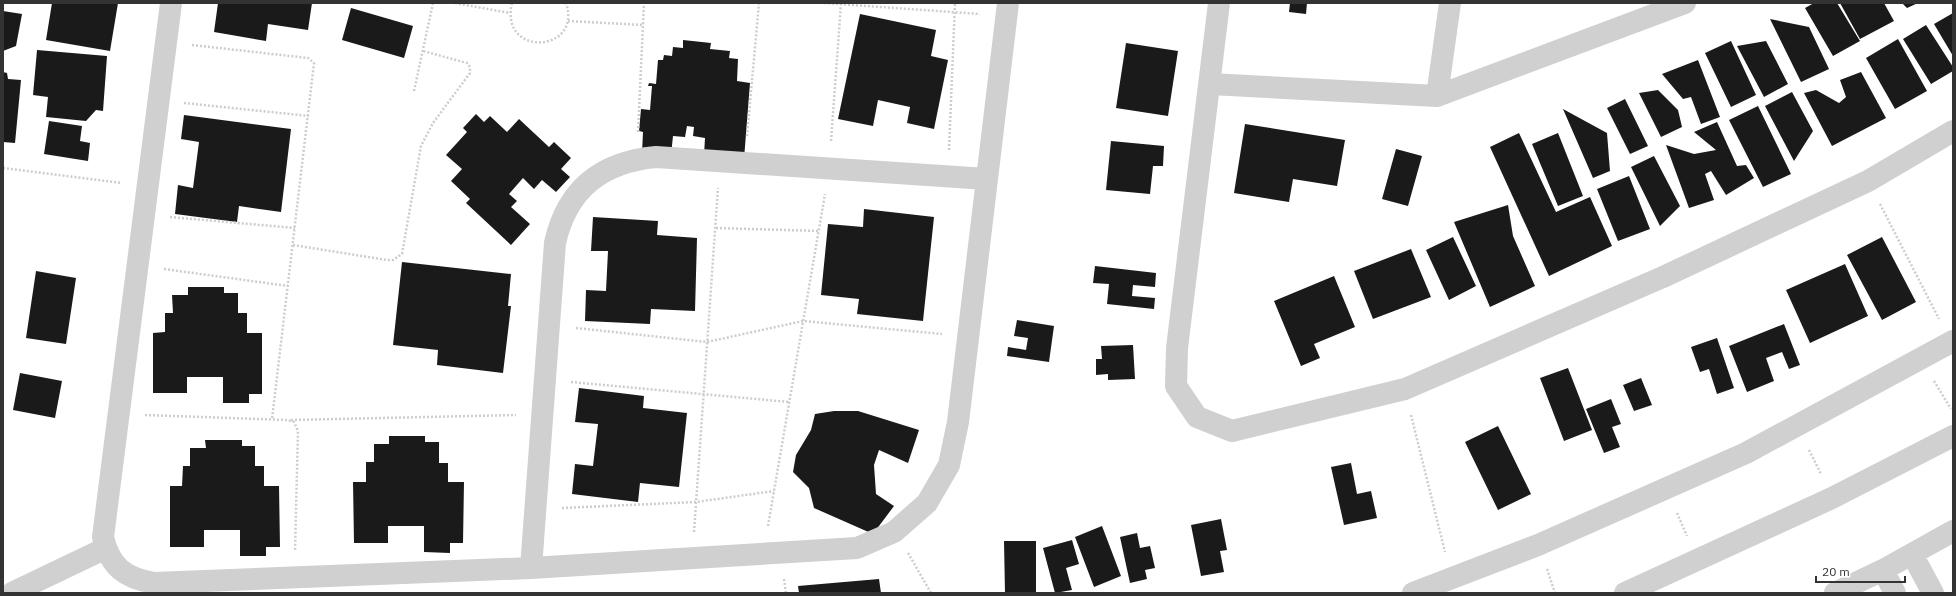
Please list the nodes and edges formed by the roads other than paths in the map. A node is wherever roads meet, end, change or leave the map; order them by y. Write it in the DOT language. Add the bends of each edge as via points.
graph roads {
  1 [pos="171,3"];
  2 [pos="1219,3"];
  3 [pos="1450,3"];
  4 [pos="1682,4"];
  5 [pos="1007,9"];
  6 [pos="1210,84"];
  7 [pos="1437,96"];
  8 [pos="1953,131"];
  9 [pos="987,179"];
  10 [pos="1952,342"];
  11 [pos="1953,436"];
  12 [pos="1953,531"];
  13 [pos="106,548"];
  14 [pos="1912,554"];
  15 [pos="531,568"];
  16 [pos="1884,570"];
  17 [pos="12,593"];
  18 [pos="1413,593"];
  19 [pos="1625,593"];
  20 [pos="1835,593"];
  21 [pos="1895,593"];
  22 [pos="1933,593"];
  1 -- 13 [label="street" via="103,537"];
  2 -- 6 [label="street"];
  3 -- 7 [label="street"];
  4 -- 7 [label="street"];
  5 -- 9 [label="street"];
  6 -- 7 [label="street"];
  6 -- 8 [label="street" via="1177,348 1176,386 1197,417 1232,431 1404,389 1663,277 1868,181"];
  9 -- 15 [label="street" via="958,422 949,465 927,503 894,532 857,548"];
  9 -- 15 [label="street" via="656,157 637,158 619,163 587,183 566,210 559,226 556,243"];
  10 -- 18 [label="street" via="1746,454 1538,546"];
  11 -- 19 [label="street" via="1832,498"];
  12 -- 14 [label="street"];
  13 -- 15 [label="street" via="111,559 127,575 154,583"];
  13 -- 17 [label="street"];
  14 -- 16 [label="street"];
  14 -- 22 [label="street"];
  16 -- 20 [label="street"];
  16 -- 21 [label="street"];
}
